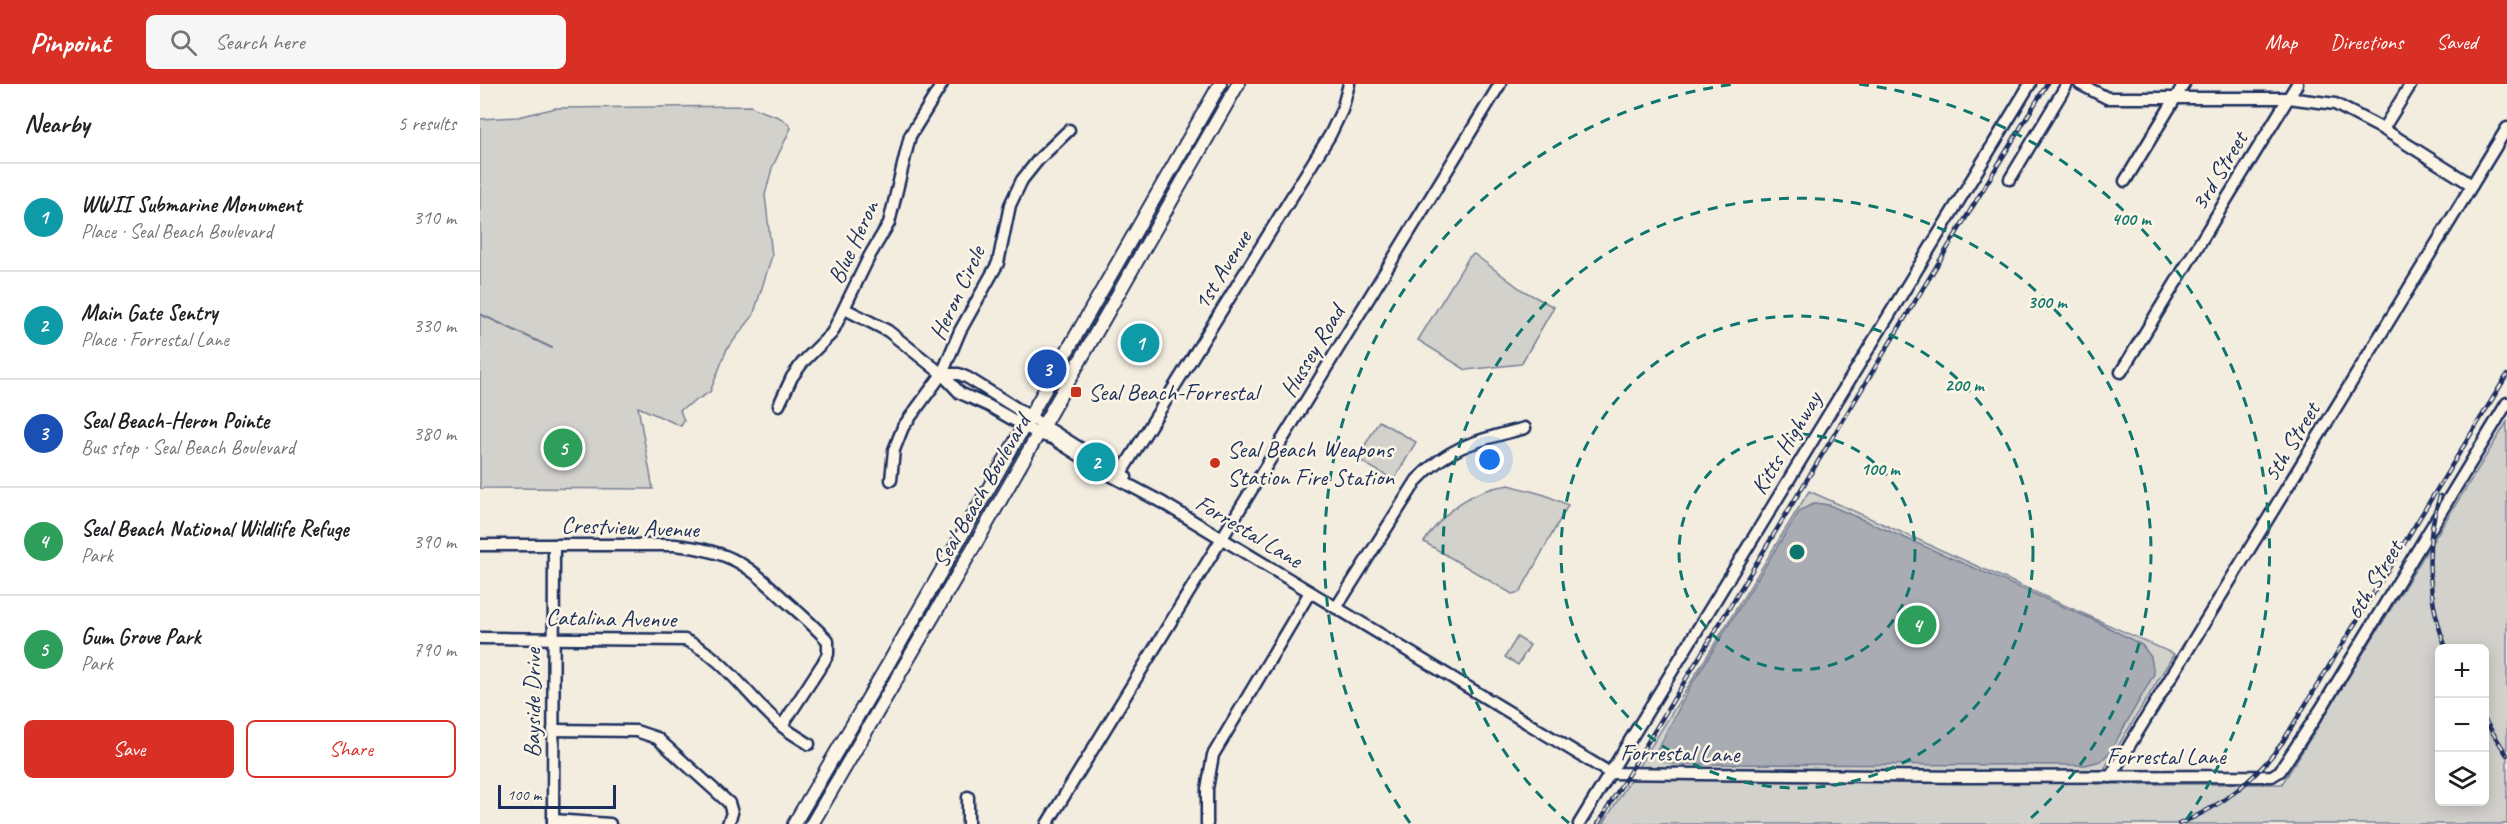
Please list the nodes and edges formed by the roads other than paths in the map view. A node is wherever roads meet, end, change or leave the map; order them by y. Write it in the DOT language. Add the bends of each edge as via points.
graph roads {
  1 [pos="942,84"];
  2 [pos="1220,84"];
  3 [pos="1238,84"];
  4 [pos="1349,84"];
  5 [pos="1500,84"];
  6 [pos="2030,84"];
  7 [pos="2067,84"];
  8 [pos="2080,84"];
  9 [pos="2184,84"];
  10 [pos="2297,84"];
  11 [pos="2411,84"];
  12 [pos="2288,98"];
  13 [pos="2174,100"];
  14 [pos="2507,128"];
  15 [pos="2383,129"];
  16 [pos="1069,130"];
  17 [pos="2010,179"];
  18 [pos="2125,181"];
  19 [pos="2472,185"];
  20 [pos="845,309"];
  21 [pos="2121,372"];
  22 [pos="942,374"];
  23 [pos="2507,403"];
  24 [pos="779,405"];
  25 [pos="1027,422"];
  26 [pos="1525,428"];
  27 [pos="1041,430"];
  28 [pos="1121,473"];
  29 [pos="891,480"];
  30 [pos="1159,501"];
  31 [pos="1220,538"];
  32 [pos="480,545"];
  33 [pos="554,545"];
  34 [pos="1310,592"];
  35 [pos="1336,608"];
  36 [pos="480,638"];
  37 [pos="554,638"];
  38 [pos="782,726"];
  39 [pos="554,730"];
  40 [pos="809,744"];
  41 [pos="1610,773"];
  42 [pos="2272,776"];
  43 [pos="2110,777"];
  44 [pos="968,797"];
  45 [pos="553,822"];
  46 [pos="610,824"];
  47 [pos="728,824"];
  48 [pos="794,824"];
  49 [pos="812,824"];
  50 [pos="968,824"];
  51 [pos="1047,824"];
  52 [pos="1207,824"];
  53 [pos="1579,824"];
  1 -- 20 [label="street, Blue Heron" via="910,136 890,223"];
  2 -- 25 [label="main road, Seal Beach Boulevard"];
  3 -- 27 [label="main road, Seal Beach Boulevard"];
  4 -- 28 [label="street, 1st Avenue" via="1330,135"];
  5 -- 31 [label="street, Hussey Road"];
  6 -- 41 [label="street, Kitts Highway"];
  7 -- 17 [label="street"];
  8 -- 13 [label="street" via="2107,98"];
  9 -- 13 [label="street"];
  10 -- 12 [label="street, 3rd Street"];
  11 -- 15 [label="street"];
  12 -- 13 [label="street"];
  12 -- 15 [label="street" via="2336,104"];
  12 -- 21 [label="street, 3rd Street"];
  13 -- 18 [label="street"];
  14 -- 19 [label="street, 5th Street"];
  15 -- 19 [label="street"];
  16 -- 22 [label="street, Heron Circle" via="1022,180 1010,205 998,263 960,331"];
  19 -- 43 [label="street, 5th Street"];
  20 -- 22 [label="street" via="888,331"];
  20 -- 24 [label="street, Blue Heron" via="832,333 792,377"];
  22 -- 25 [label="street" via="960,393"];
  22 -- 25 [label="street" via="968,378"];
  22 -- 29 [label="street, Heron Circle" via="903,427 894,450"];
  23 -- 42 [label="street, 6th Street" via="2321,709 2280,771"];
  25 -- 27 [label="street"];
  25 -- 48 [label="main road, Seal Beach Boulevard"];
  26 -- 35 [label="street" via="1469,442 1433,463 1417,480"];
  27 -- 28 [label="street, Forrestal Lane"];
  27 -- 30 [label="street, Forrestal Lane" via="1098,468"];
  27 -- 49 [label="main road, Seal Beach Boulevard"];
  28 -- 30 [label="street, Forrestal Lane"];
  30 -- 31 [label="street, Forrestal Lane"];
  31 -- 34 [label="street, Forrestal Lane"];
  31 -- 51 [label="street, Hussey Road"];
  32 -- 33 [label="street, Crestview Avenue"];
  33 -- 37 [label="street, Bayside Drive"];
  33 -- 38 [label="street, Crestview Avenue" via="702,548 735,559 757,572 828,642 828,654"];
  34 -- 35 [label="street, Forrestal Lane"];
  34 -- 52 [label="street" via="1213,755 1207,789"];
  35 -- 41 [label="street, Forrestal Lane"];
  36 -- 37 [label="street, Catalina Avenue"];
  37 -- 38 [label="street, Catalina Avenue" via="685,640 716,659"];
  37 -- 39 [label="street, Bayside Drive"];
  38 -- 40 [label="street, Catalina Avenue"];
  39 -- 45 [label="street, Bayside Drive"];
  39 -- 47 [label="street" via="636,731 657,738 729,803 732,813"];
  41 -- 43 [label="street, Forrestal Lane"];
  41 -- 53 [label="street, Kitts Highway"];
  42 -- 43 [label="street, Forrestal Lane"];
  44 -- 50 [label="street"];
  45 -- 46 [label="street"];
}
